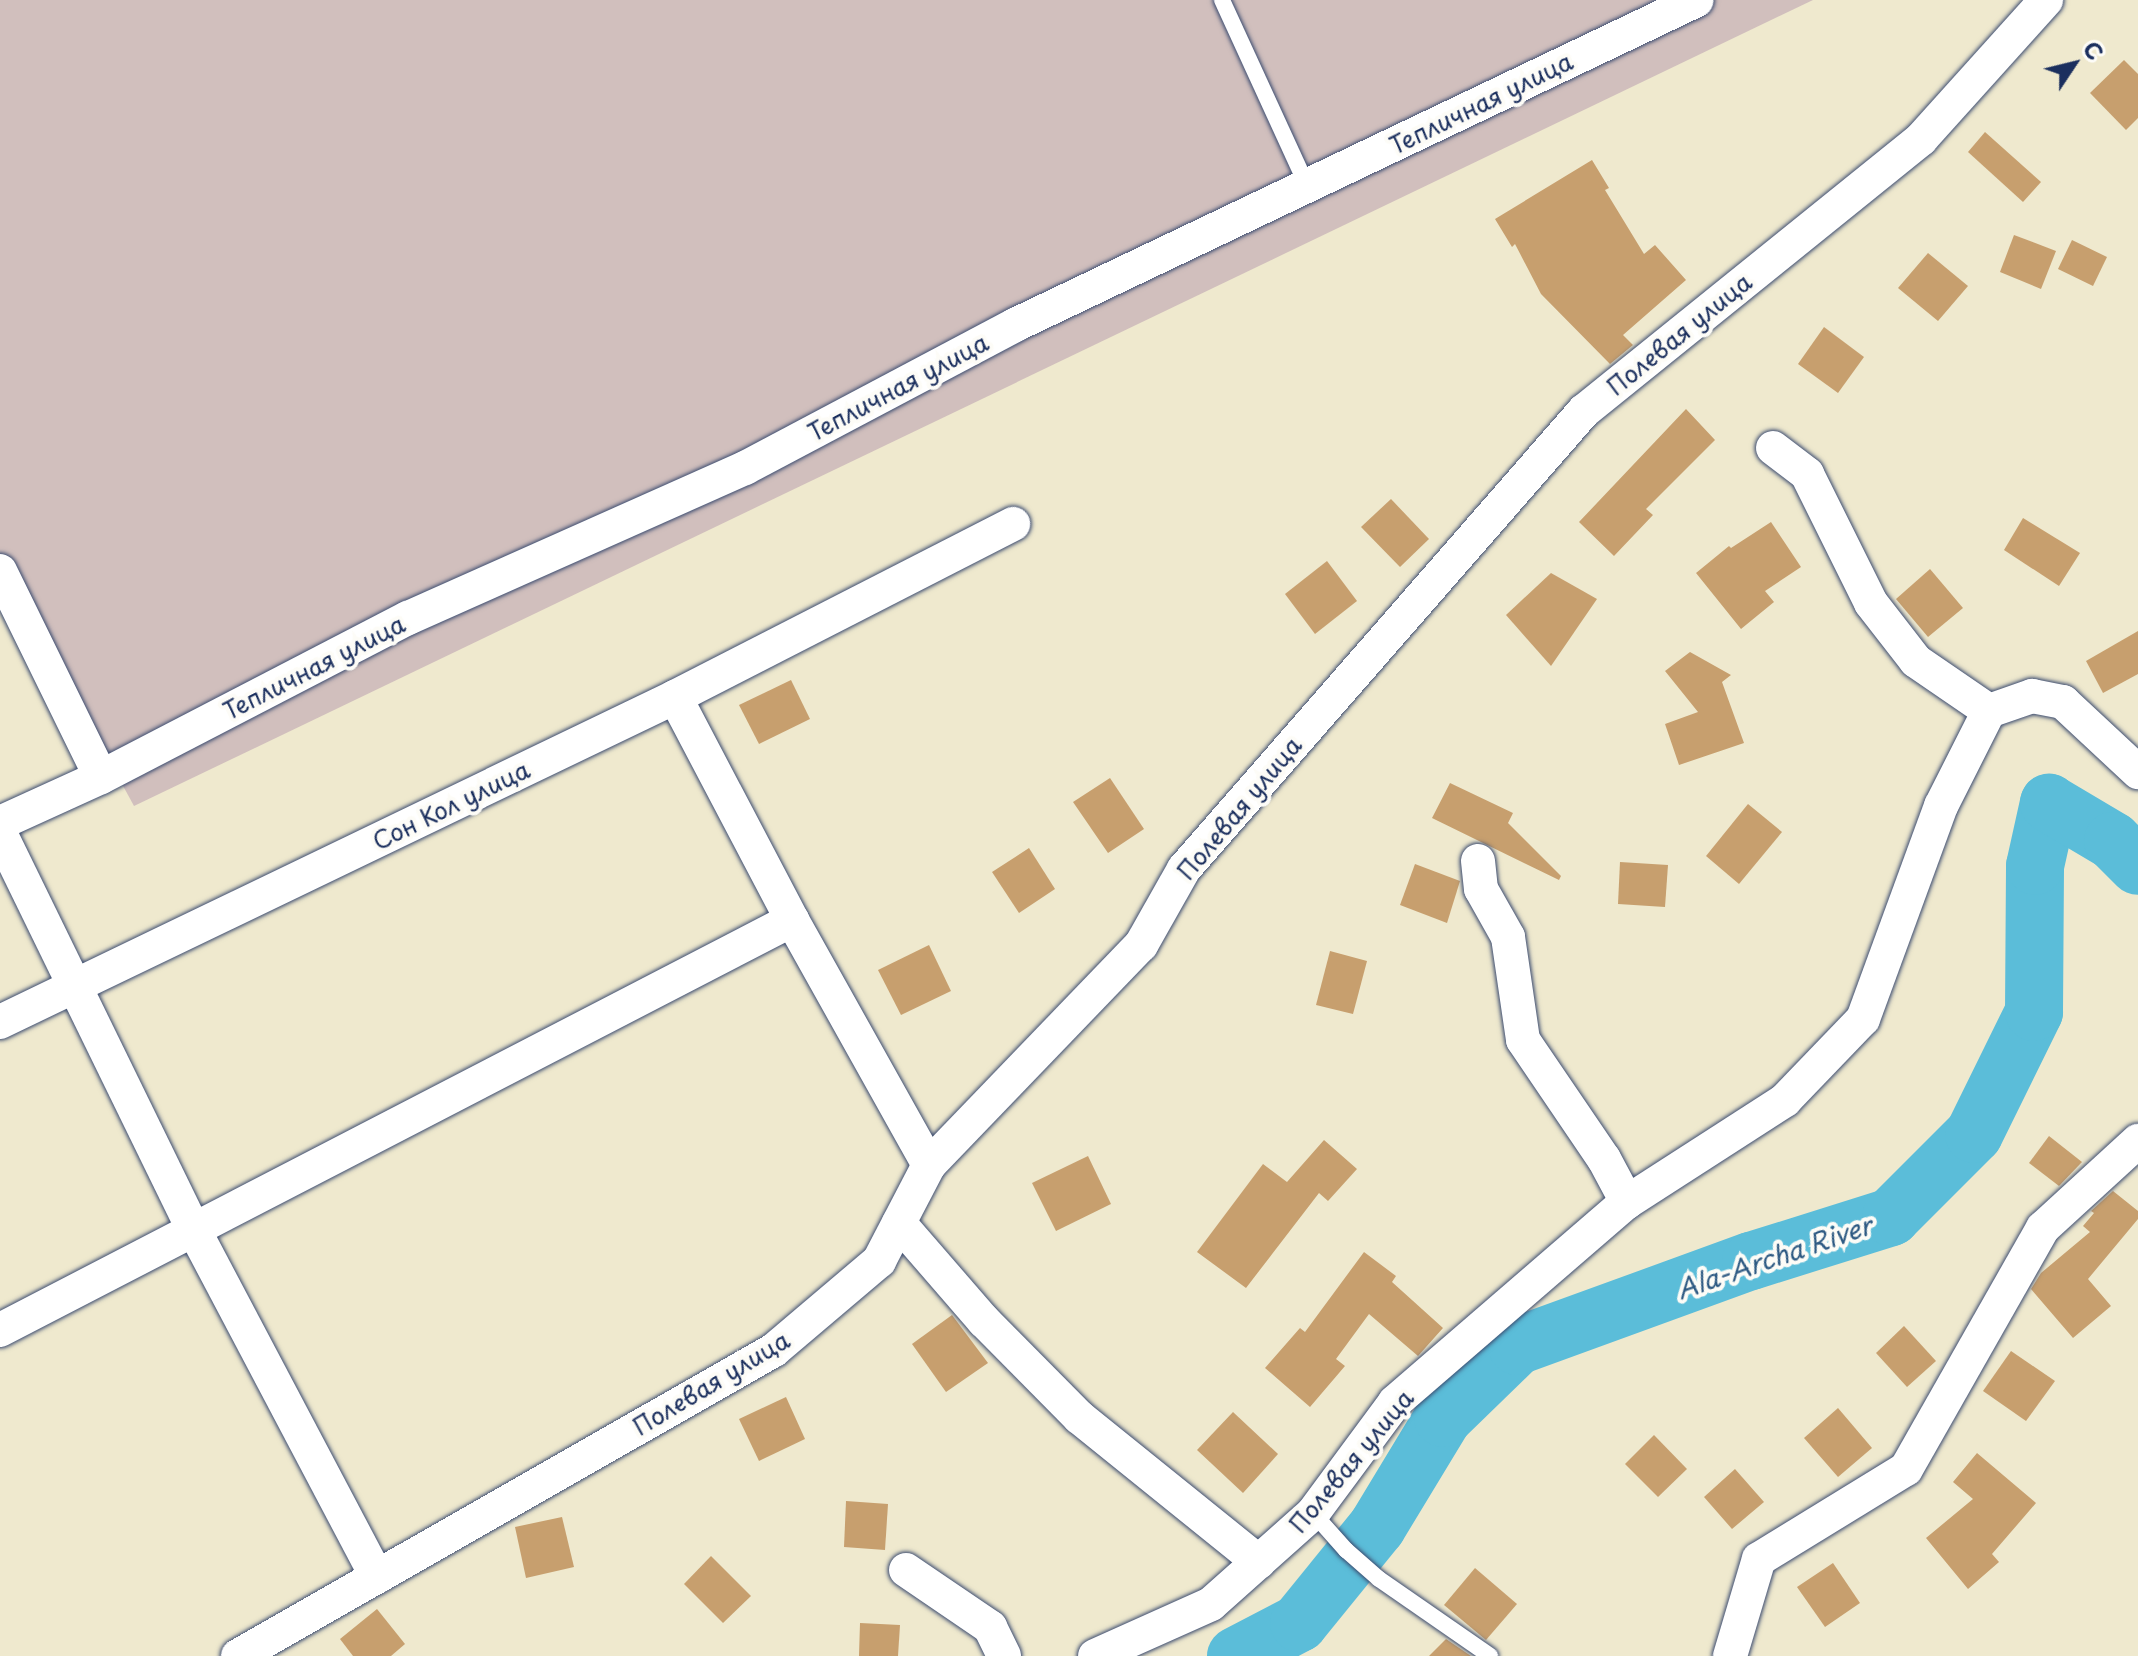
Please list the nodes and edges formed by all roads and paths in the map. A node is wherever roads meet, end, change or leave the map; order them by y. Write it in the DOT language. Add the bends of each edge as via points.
graph roads {
  1 [pos="1222,0"];
  2 [pos="1697,0"];
  3 [pos="2046,0"];
  4 [pos="1307,186"];
  5 [pos="1773,448"];
  6 [pos="1013,524"];
  7 [pos="0,571"];
  8 [pos="675,697"];
  9 [pos="1989,711"];
  10 [pos="2138,772"];
  11 [pos="101,777"];
  12 [pos="0,823"];
  13 [pos="0,833"];
  14 [pos="1478,861"];
  15 [pos="792,920"];
  16 [pos="73,986"];
  17 [pos="0,1022"];
  18 [pos="2138,1141"];
  19 [pos="929,1165"];
  20 [pos="1627,1202"];
  21 [pos="899,1223"];
  22 [pos="194,1230"];
  23 [pos="0,1330"];
  24 [pos="1313,1513"];
  25 [pos="1259,1562"];
  26 [pos="906,1570"];
  27 [pos="377,1577"];
  28 [pos="238,1656"];
  29 [pos="1004,1656"];
  30 [pos="1095,1656"];
  31 [pos="1490,1656"];
  32 [pos="1730,1656"];
  1 -- 4 [label="lane"];
  2 -- 4 [label="street, Тепличная улица"];
  3 -- 19 [label="street, Полевая улица" via="1921,139 1584,411 1184,869 1141,945"];
  4 -- 11 [label="street, Тепличная улица" via="1015,325 745,468 408,618"];
  5 -- 9 [label="street" via="1807,474 1871,603 1916,661"];
  6 -- 8 [label="street, Сон Кол улица"];
  7 -- 11 [label="street"];
  8 -- 15 [label="street"];
  8 -- 16 [label="street, Сон Кол улица"];
  9 -- 10 [label="street" via="2032,696 2063,702"];
  9 -- 20 [label="street, Полевая улица" via="1941,806 1863,1019 1785,1100"];
  11 -- 12 [label="street, Тепличная улица"];
  13 -- 16 [label="street"];
  14 -- 20 [label="street" via="1481,889 1508,937 1523,1040"];
  15 -- 19 [label="street"];
  15 -- 22 [label="street"];
  16 -- 17 [label="street, Сон Кол улица"];
  16 -- 22 [label="street"];
  18 -- 32 [label="street" via="2043,1228 1906,1469 1759,1559"];
  19 -- 21 [label="street, Полевая улица"];
  20 -- 24 [label="street, Полевая улица" via="1395,1402"];
  21 -- 25 [label="street" via="984,1321 1079,1417"];
  21 -- 27 [label="street, Полевая улица" via="879,1261 774,1350"];
  22 -- 23 [label="street"];
  22 -- 27 [label="street"];
  24 -- 25 [label="street, Полевая улица"];
  24 -- 31 [label="lane" via="1379,1579"];
  25 -- 30 [label="street, Полевая улица" via="1211,1604"];
  26 -- 29 [label="street" via="990,1627"];
  27 -- 28 [label="street, Полевая улица"];
}
